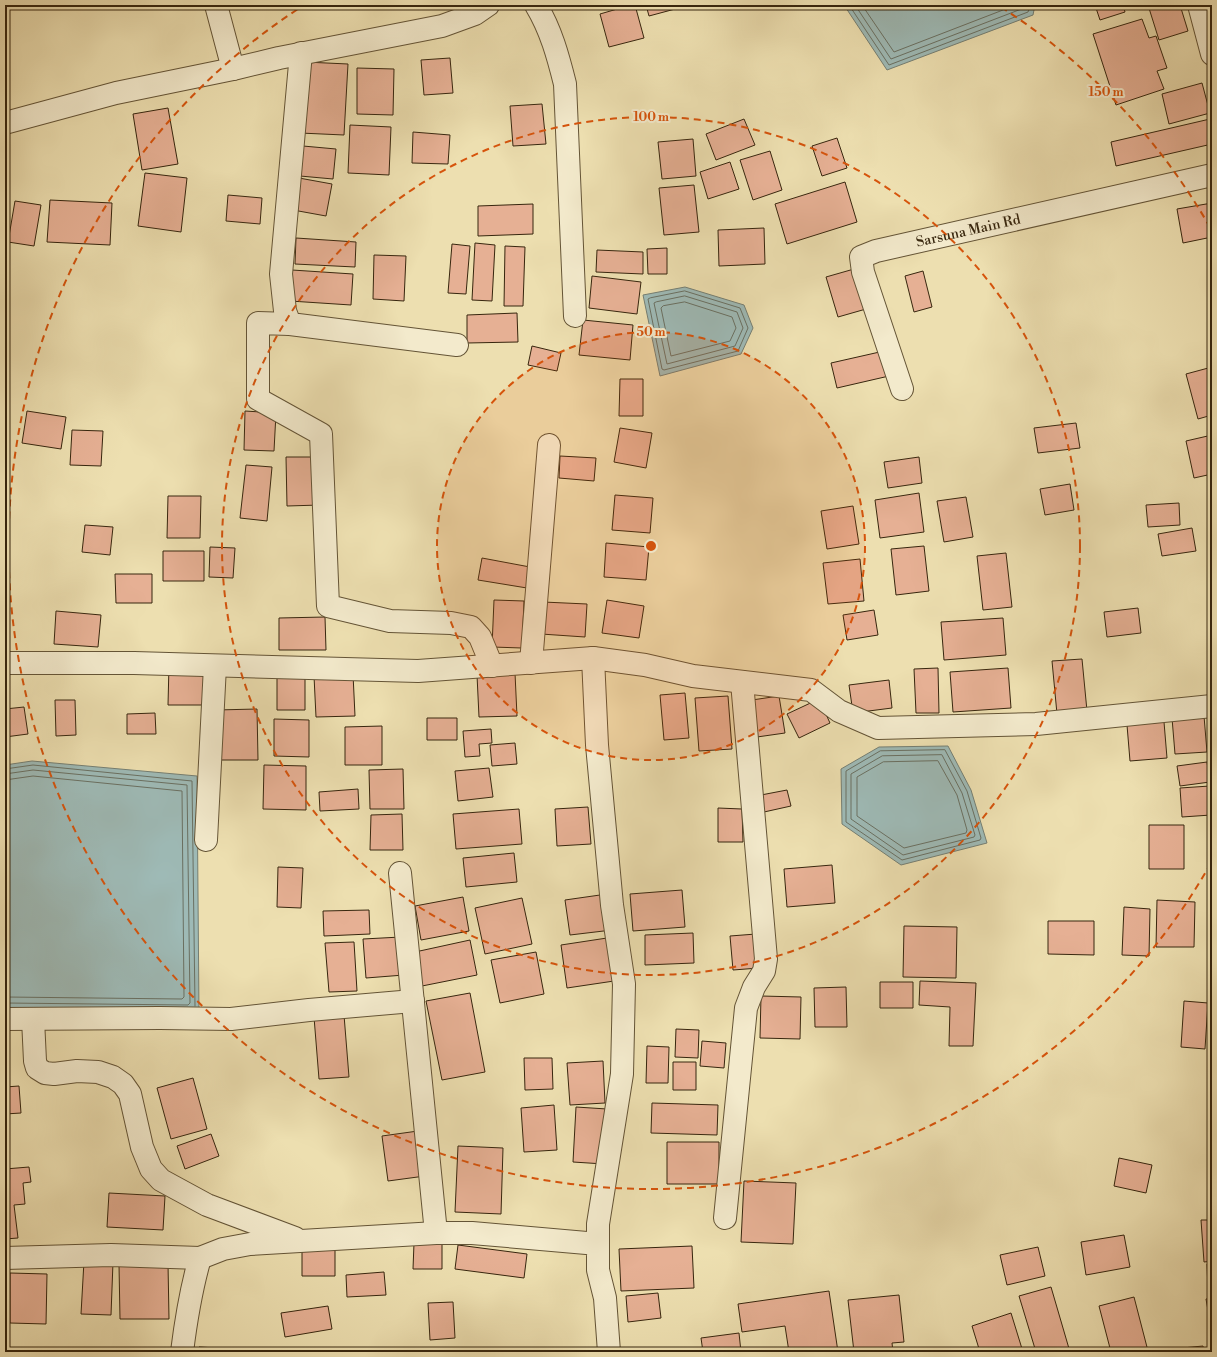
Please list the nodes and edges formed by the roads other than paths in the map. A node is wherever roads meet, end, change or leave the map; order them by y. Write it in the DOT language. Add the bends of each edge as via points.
graph roads {
  1 [pos="216,5"];
  2 [pos="488,5"];
  3 [pos="536,5"];
  4 [pos="1199,5"];
  5 [pos="301,53"];
  6 [pos="1212,54"];
  7 [pos="233,69"];
  8 [pos="5,123"];
  9 [pos="1212,175"];
  10 [pos="575,316"];
  11 [pos="290,324"];
  12 [pos="457,346"];
  13 [pos="902,389"];
  14 [pos="549,445"];
  15 [pos="593,658"];
  16 [pos="5,663"];
  17 [pos="531,663"];
  18 [pos="215,666"];
  19 [pos="492,666"];
  20 [pos="742,682"];
  21 [pos="1212,709"];
  22 [pos="206,840"];
  23 [pos="400,873"];
  24 [pos="413,1001"];
  25 [pos="5,1019"];
  26 [pos="33,1019"];
  27 [pos="725,1218"];
  28 [pos="436,1233"];
  29 [pos="301,1241"];
  30 [pos="598,1244"];
  31 [pos="5,1258"];
  32 [pos="200,1258"];
  33 [pos="182,1352"];
  34 [pos="609,1352"];
  1 -- 7 [label="street"];
  2 -- 5 [label="street" via="474,14 442,26"];
  3 -- 10 [label="street" via="556,46 565,84"];
  4 -- 6 [label="street"];
  5 -- 7 [label="street"];
  5 -- 11 [label="street" via="281,274 285,311"];
  7 -- 8 [label="street" via="116,93"];
  9 -- 13 [label="street, Sarsuna Main Rd" via="890,247 861,257 862,272"];
  11 -- 12 [label="street"];
  11 -- 19 [label="street" via="258,323 258,399 321,434 328,606 390,621 451,623 471,627 480,638"];
  14 -- 17 [label="street"];
  15 -- 17 [label="street"];
  15 -- 20 [label="street"];
  15 -- 30 [label="street" via="597,745 612,904 624,984 622,1074 598,1224"];
  16 -- 18 [label="street"];
  17 -- 19 [label="street"];
  18 -- 19 [label="street" via="418,671"];
  18 -- 22 [label="street"];
  20 -- 21 [label="street" via="811,690 839,711 878,728 1036,724"];
  20 -- 27 [label="street" via="766,959 764,971 754,986 746,1008"];
  23 -- 24 [label="street"];
  24 -- 26 [label="street" via="231,1020"];
  24 -- 28 [label="street"];
  25 -- 26 [label="street"];
  26 -- 29 [label="street" via="37,1068 45,1073 54,1074 98,1072 123,1084 130,1094 142,1147 150,1169 161,1180 207,1205"];
  28 -- 29 [label="street"];
  28 -- 30 [label="street" via="472,1233"];
  29 -- 32 [label="street" via="250,1244 223,1249"];
  30 -- 34 [label="street" via="598,1270 605,1298"];
  31 -- 32 [label="street" via="111,1255"];
  32 -- 33 [label="street" via="192,1285"];
}
